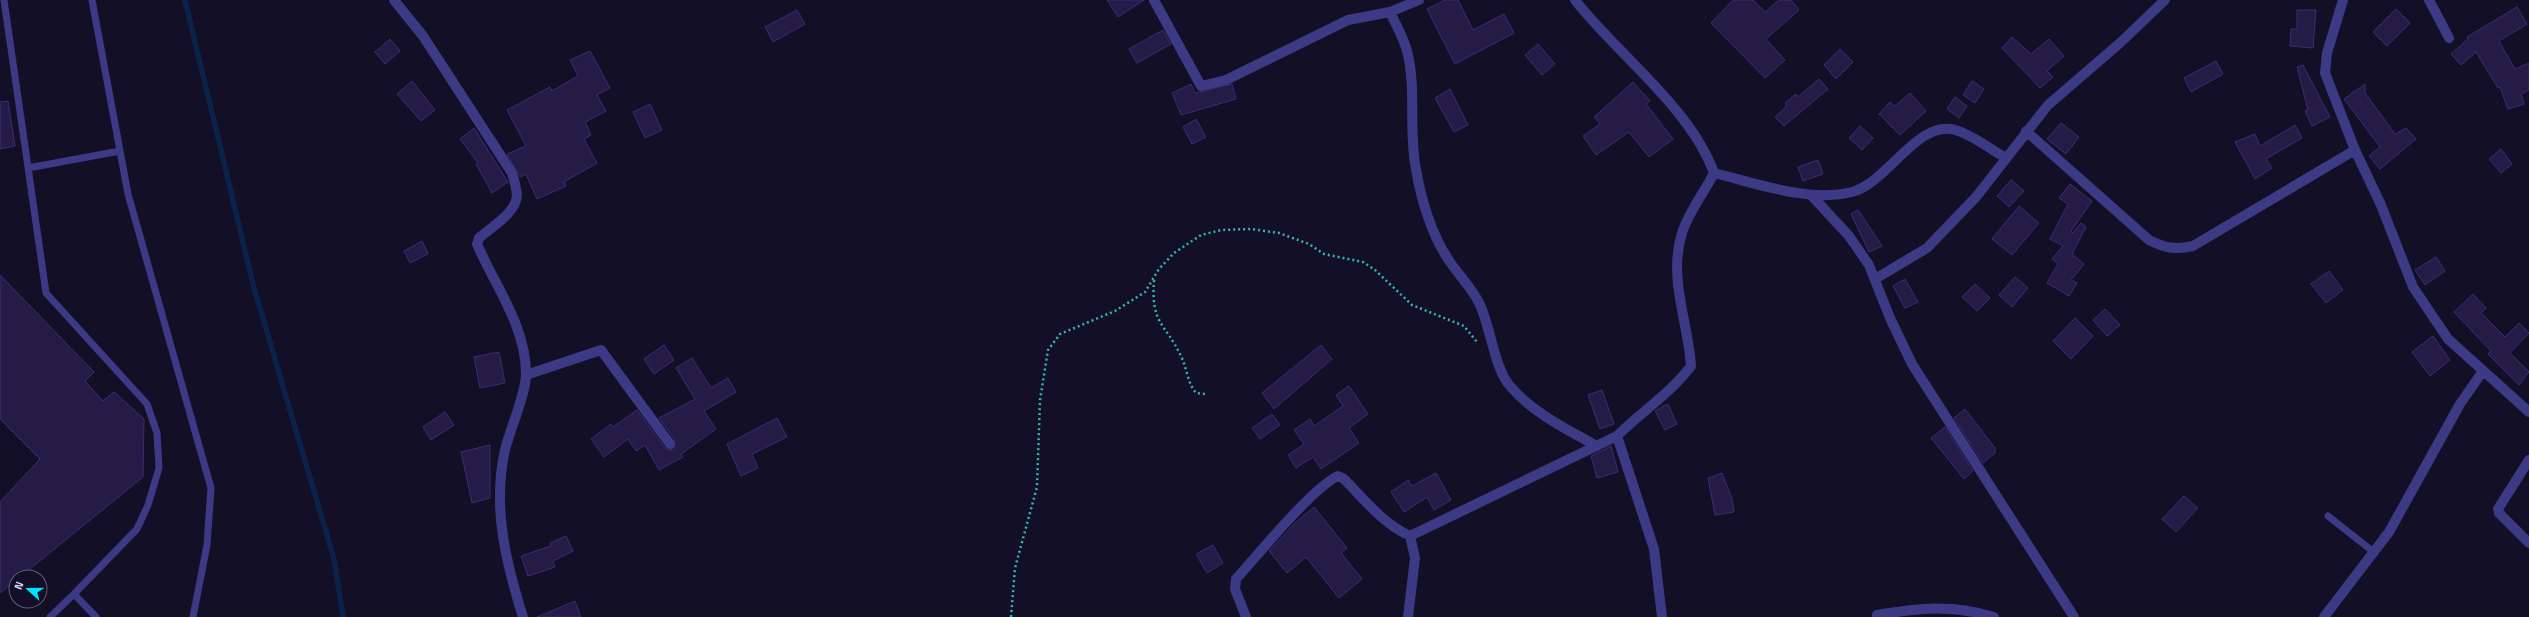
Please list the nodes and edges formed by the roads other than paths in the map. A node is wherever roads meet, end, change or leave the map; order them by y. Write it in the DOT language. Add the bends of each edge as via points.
graph roads {
  1 [pos="4,0"];
  2 [pos="92,0"];
  3 [pos="394,0"];
  4 [pos="1154,0"];
  5 [pos="1419,0"];
  6 [pos="1575,0"];
  7 [pos="2165,0"];
  8 [pos="2343,0"];
  9 [pos="2429,0"];
  10 [pos="1390,12"];
  11 [pos="2449,38"];
  12 [pos="2026,131"];
  13 [pos="2355,150"];
  14 [pos="120,151"];
  15 [pos="2006,158"];
  16 [pos="28,168"];
  17 [pos="1714,173"];
  18 [pos="1812,196"];
  19 [pos="1876,279"];
  20 [pos="2483,372"];
  21 [pos="526,375"];
  22 [pos="2529,412"];
  23 [pos="1617,436"];
  24 [pos="670,444"];
  25 [pos="1597,446"];
  26 [pos="2529,460"];
  27 [pos="2328,516"];
  28 [pos="1410,536"];
  29 [pos="2529,542"];
  30 [pos="2375,553"];
  31 [pos="74,594"];
  32 [pos="1877,615"];
  33 [pos="50,617"];
  34 [pos="96,617"];
  35 [pos="193,617"];
  36 [pos="523,617"];
  37 [pos="1246,617"];
  38 [pos="1408,617"];
  39 [pos="1662,617"];
  40 [pos="1994,617"];
  41 [pos="2074,617"];
  42 [pos="2324,617"];
  1 -- 16 [label="lane"];
  2 -- 14 [label="lane"];
  3 -- 21 [label="street" via="423,36 512,173 517,195 515,203 508,213 478,238 477,244 514,320 523,350"];
  4 -- 10 [label="street" via="1201,86 1226,80 1348,20"];
  5 -- 10 [label="street"];
  6 -- 17 [label="street" via="1634,62 1691,131 1706,151"];
  7 -- 12 [label="street" via="2048,105"];
  8 -- 13 [label="street" via="2327,53 2325,73"];
  9 -- 11 [label="street"];
  10 -- 25 [label="street" via="1407,50 1412,146 1416,171 1437,239 1480,305 1502,375 1522,399 1540,413"];
  12 -- 13 [label="street" via="2149,240 2177,249 2193,246"];
  12 -- 15 [label="street"];
  13 -- 20 [label="street" via="2381,205 2413,287 2448,339"];
  14 -- 16 [label="lane"];
  14 -- 35 [label="lane" via="128,194 211,488 207,545"];
  15 -- 18 [label="street" via="1955,130 1941,128 1929,132 1886,171 1853,192"];
  15 -- 19 [label="street" via="1976,197 1927,248"];
  16 -- 31 [label="lane" via="46,293 147,404 157,433 159,468 148,505 137,529"];
  17 -- 18 [label="street"];
  17 -- 23 [label="street" via="1682,232 1678,252 1677,288 1690,343 1691,366 1677,385"];
  18 -- 19 [label="street" via="1849,236"];
  19 -- 41 [label="street" via="1890,318 1912,364"];
  20 -- 22 [label="street"];
  20 -- 30 [label="street" via="2460,404 2423,474"];
  21 -- 24 [label="street" via="601,350"];
  21 -- 36 [label="street" via="501,468 500,519 509,574"];
  23 -- 25 [label="street"];
  23 -- 39 [label="street" via="1654,549"];
  25 -- 28 [label="street"];
  26 -- 29 [label="street" via="2498,509 2499,513"];
  27 -- 30 [label="lane"];
  28 -- 37 [label="street" via="1385,521 1344,479 1338,476 1333,478 1236,579 1235,589"];
  28 -- 38 [label="street" via="1415,558"];
  30 -- 42 [label="street"];
  31 -- 33 [label="lane"];
  31 -- 34 [label="lane"];
  32 -- 40 [label="street" via="1918,608 1954,608"];
}
